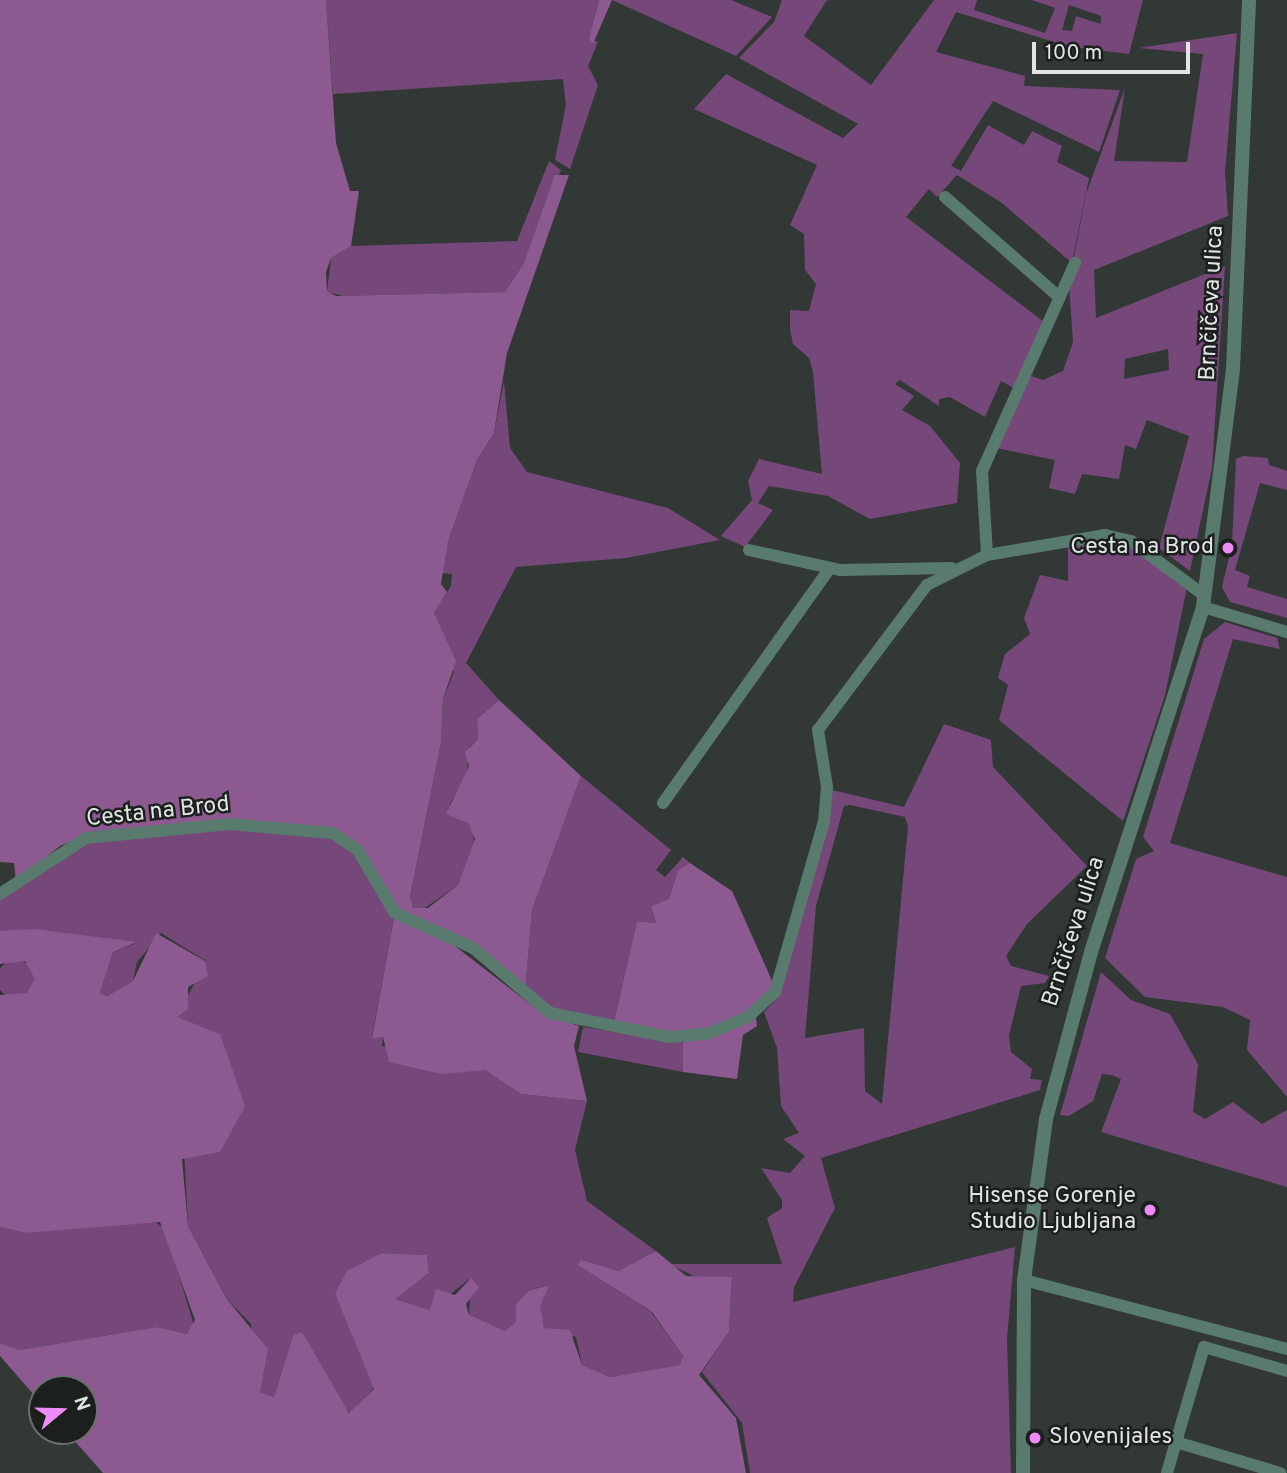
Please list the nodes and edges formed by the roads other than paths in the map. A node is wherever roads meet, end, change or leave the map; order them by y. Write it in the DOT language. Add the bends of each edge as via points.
graph roads {
  1 [pos="1250,0"];
  2 [pos="945,197"];
  3 [pos="1075,263"];
  4 [pos="1057,295"];
  5 [pos="748,550"];
  6 [pos="987,555"];
  7 [pos="952,568"];
  8 [pos="828,569"];
  9 [pos="1204,602"];
  10 [pos="1287,632"];
  11 [pos="663,803"];
  12 [pos="0,894"];
  13 [pos="1024,1280"];
  14 [pos="1287,1349"];
  15 [pos="1287,1370"];
  16 [pos="1176,1442"];
  17 [pos="1023,1473"];
  18 [pos="1167,1473"];
  19 [pos="1280,1473"];
  1 -- 9 [label="street, Brnčičeva ulica" via="1233,369"];
  2 -- 4 [label="street"];
  3 -- 4 [label="street"];
  4 -- 6 [label="street" via="982,471"];
  5 -- 8 [label="street"];
  6 -- 7 [label="street, Cesta na Brod"];
  6 -- 9 [label="street, Cesta na Brod" via="1105,534 1131,541"];
  7 -- 8 [label="street"];
  7 -- 12 [label="street, Cesta na Brod" via="914,598 823,721 824,821 779,982 760,1009 720,1030 680,1039 550,1013 473,948 395,913 357,849 332,833 229,824 86,838"];
  8 -- 11 [label="street"];
  9 -- 10 [label="street"];
  9 -- 13 [label="street, Brnčičeva ulica" via="1072,1016 1046,1119"];
  13 -- 14 [label="street" via="1103,1295"];
  13 -- 17 [label="street, Brnčičeva ulica"];
  15 -- 16 [label="street" via="1205,1347"];
  16 -- 18 [label="street"];
  16 -- 19 [label="street"];
}
